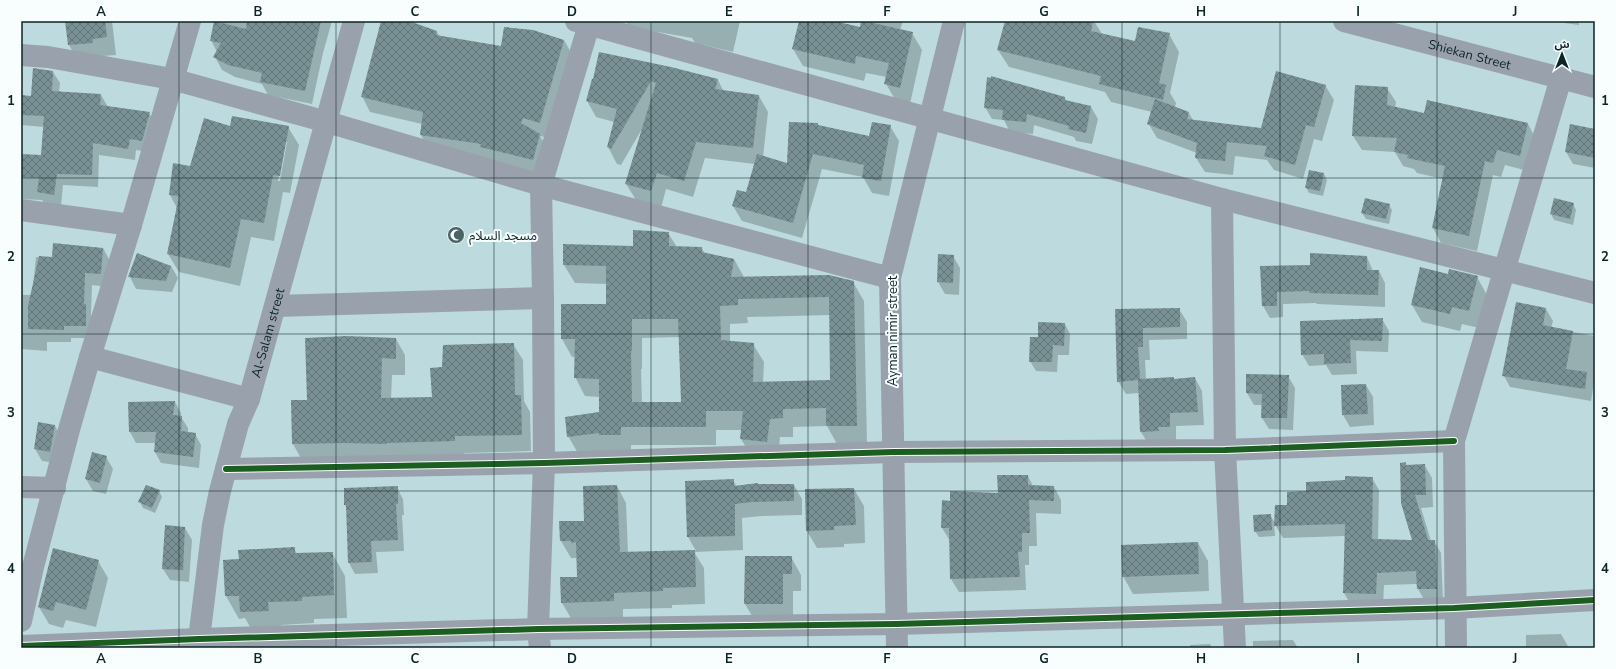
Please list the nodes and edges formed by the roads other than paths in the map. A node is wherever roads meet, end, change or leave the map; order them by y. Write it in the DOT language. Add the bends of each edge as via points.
graph roads {
  1 [pos="190,21"];
  2 [pos="354,21"];
  3 [pos="954,21"];
  4 [pos="1344,21"];
  5 [pos="585,22"];
  6 [pos="21,55"];
  7 [pos="1561,78"];
  8 [pos="172,79"];
  9 [pos="1595,87"];
  10 [pos="930,118"];
  11 [pos="327,122"];
  12 [pos="541,185"];
  13 [pos="1222,199"];
  14 [pos="21,210"];
  15 [pos="131,225"];
  16 [pos="1505,270"];
  17 [pos="890,278"];
  18 [pos="1595,293"];
  19 [pos="543,298"];
  20 [pos="276,306"];
  21 [pos="90,357"];
  22 [pos="250,399"];
  23 [pos="1454,441"];
  24 [pos="1225,450"];
  25 [pos="893,452"];
  26 [pos="544,463"];
  27 [pos="226,469"];
  28 [pos="21,487"];
  29 [pos="55,488"];
  30 [pos="1595,600"];
  31 [pos="1454,608"];
  32 [pos="1234,614"];
  33 [pos="21,621"];
  34 [pos="896,624"];
  35 [pos="539,639"];
  36 [pos="199,644"];
  37 [pos="21,646"];
  38 [pos="897,648"];
  39 [pos="1235,648"];
  40 [pos="1456,648"];
  1 -- 8 [label="street"];
  2 -- 11 [label="street, Al-Salam street"];
  3 -- 10 [label="street, Ayman nimir street"];
  4 -- 7 [label="street, Shiekan Street"];
  5 -- 10 [label="street"];
  5 -- 12 [label="street"];
  6 -- 8 [label="street" via="48,57"];
  7 -- 9 [label="street, Shiekan Street"];
  7 -- 16 [label="street"];
  8 -- 11 [label="street"];
  8 -- 15 [label="street"];
  10 -- 13 [label="street"];
  10 -- 17 [label="street, Ayman nimir street"];
  11 -- 12 [label="street"];
  11 -- 20 [label="street, Al-Salam street"];
  12 -- 17 [label="street"];
  12 -- 19 [label="street"];
  13 -- 16 [label="street"];
  13 -- 24 [label="street"];
  14 -- 15 [label="street"];
  15 -- 21 [label="street"];
  16 -- 18 [label="street"];
  16 -- 23 [label="street"];
  17 -- 25 [label="street, Ayman nimir street"];
  19 -- 20 [label="street"];
  19 -- 26 [label="street"];
  20 -- 22 [label="street, Al-Salam street"];
  21 -- 22 [label="street"];
  21 -- 29 [label="street"];
  22 -- 27 [label="street, Al-Salam street" via="238,424"];
  23 -- 24 [label="street"];
  23 -- 31 [label="street"];
  24 -- 25 [label="street"];
  24 -- 32 [label="street"];
  25 -- 26 [label="street"];
  25 -- 34 [label="street, Ayman nimir street"];
  26 -- 27 [label="street"];
  26 -- 35 [label="street"];
  27 -- 36 [label="street, Al-Salam street" via="213,525"];
  28 -- 29 [label="street"];
  29 -- 33 [label="street"];
  30 -- 31 [label="street"];
  31 -- 32 [label="street"];
  31 -- 40 [label="street"];
  32 -- 34 [label="street"];
  32 -- 39 [label="street"];
  34 -- 35 [label="street"];
  34 -- 38 [label="street, Ayman nimir street"];
  35 -- 36 [label="street"];
  36 -- 37 [label="street"];
}
